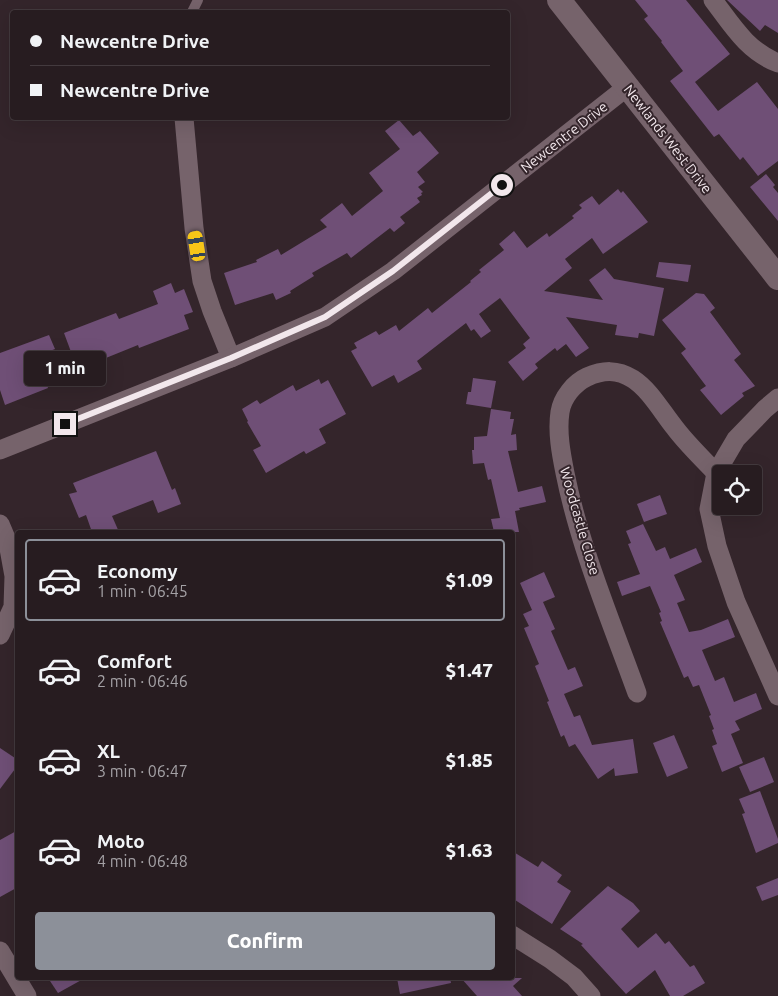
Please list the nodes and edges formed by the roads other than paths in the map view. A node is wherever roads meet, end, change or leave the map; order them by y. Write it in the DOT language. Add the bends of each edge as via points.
graph roads {
  1 [pos="559,0"];
  2 [pos="713,0"];
  3 [pos="778,63"];
  4 [pos="627,88"];
  5 [pos="184,120"];
  6 [pos="778,278"];
  7 [pos="231,358"];
  8 [pos="778,398"];
  9 [pos="0,450"];
  10 [pos="721,465"];
  11 [pos="712,469"];
  12 [pos="712,494"];
  13 [pos="0,524"];
  14 [pos="15,608"];
  15 [pos="0,636"];
  16 [pos="637,693"];
  17 [pos="778,696"];
  18 [pos="515,937"];
  19 [pos="0,951"];
  20 [pos="15,976"];
  21 [pos="17,980"];
  22 [pos="27,996"];
  23 [pos="591,996"];
  1 -- 4 [label="street, Newlands West Drive"];
  2 -- 3 [label="street" via="747,44 764,58"];
  4 -- 6 [label="street, Newlands West Drive"];
  4 -- 7 [label="street, Newcentre Drive" via="393,271 325,317"];
  5 -- 7 [label="street" via="202,281"];
  7 -- 9 [label="street, Newcentre Drive"];
  8 -- 10 [label="street" via="736,438"];
  11 -- 16 [label="street, Woodcastle Close" via="636,380 624,374 598,372 583,379 572,388 560,410 558,429 568,489 583,544"];
  12 -- 17 [label="street" via="709,509 717,546 736,602"];
  13 -- 14 [label="street" via="8,543 14,576"];
  14 -- 15 [label="street"];
  18 -- 23 [label="street" via="574,977"];
  19 -- 20 [label="street"];
  21 -- 22 [label="street"];
}
